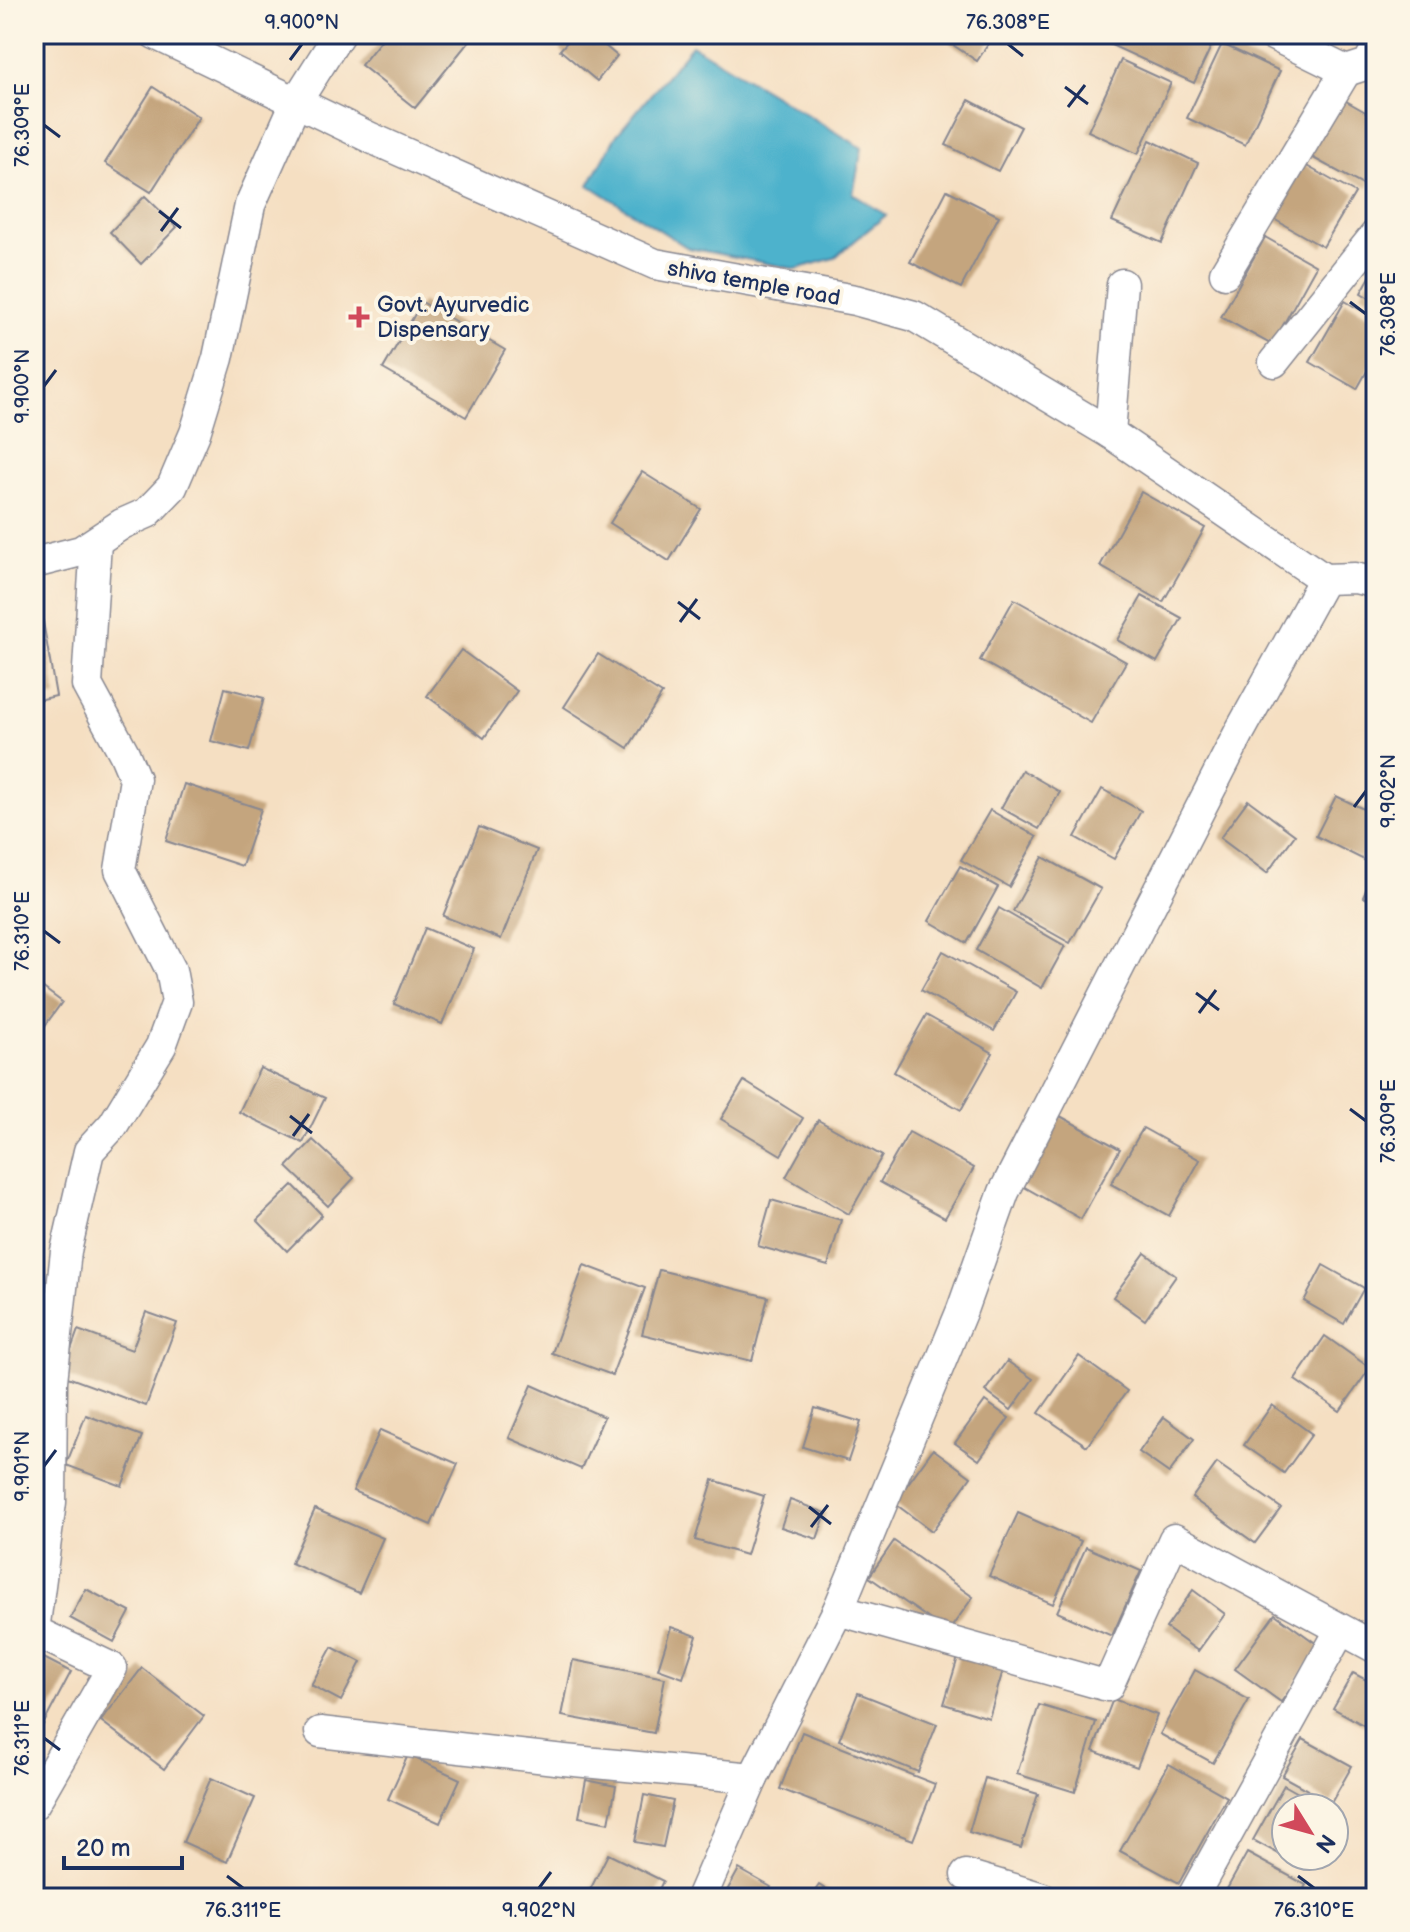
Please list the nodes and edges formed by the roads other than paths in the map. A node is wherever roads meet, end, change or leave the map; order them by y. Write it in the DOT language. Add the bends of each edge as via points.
graph roads {
  1 [pos="155,34"];
  2 [pos="339,34"];
  3 [pos="1271,34"];
  4 [pos="1376,49"];
  5 [pos="1346,71"];
  6 [pos="296,102"];
  7 [pos="1376,234"];
  8 [pos="1225,273"];
  9 [pos="1122,284"];
  10 [pos="1274,362"];
  11 [pos="1110,433"];
  12 [pos="96,542"];
  13 [pos="34,563"];
  14 [pos="1324,579"];
  15 [pos="1376,583"];
  16 [pos="838,1610"];
  17 [pos="1340,1631"];
  18 [pos="1376,1648"];
  19 [pos="320,1732"];
  20 [pos="753,1778"];
  21 [pos="34,1804"];
  22 [pos="966,1875"];
  23 [pos="701,1898"];
  24 [pos="1043,1898"];
  25 [pos="1192,1898"];
  1 -- 6 [label="street, shiva temple road"];
  2 -- 6 [label="street"];
  3 -- 5 [label="street"];
  4 -- 5 [label="street" via="1368,64"];
  5 -- 8 [label="street"];
  6 -- 11 [label="street, shiva temple road" via="655,264 855,300 914,316"];
  6 -- 12 [label="street" via="250,205 218,358 172,487 147,513"];
  7 -- 10 [label="street"];
  9 -- 11 [label="street"];
  11 -- 14 [label="street, shiva temple road"];
  12 -- 13 [label="street"];
  12 -- 21 [label="street" via="87,685 135,779 120,870 171,970 177,1002 161,1046 113,1125 89,1151 66,1251 52,1381 51,1502 34,1631 112,1668"];
  14 -- 15 [label="street"];
  14 -- 16 [label="street" via="1004,1192 962,1310"];
  16 -- 17 [label="street" via="1108,1686 1174,1539"];
  16 -- 20 [label="street"];
  17 -- 18 [label="street"];
  17 -- 25 [label="street"];
  19 -- 20 [label="street"];
  20 -- 23 [label="street"];
  22 -- 24 [label="street"];
}
